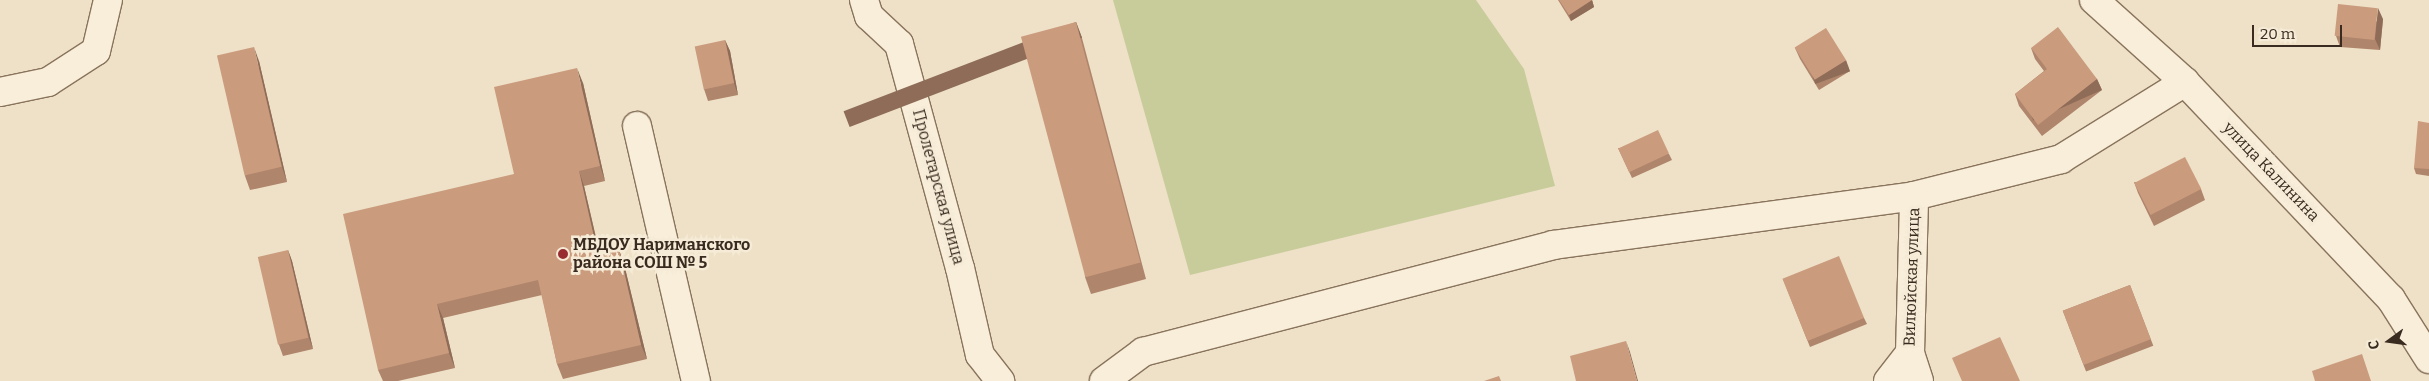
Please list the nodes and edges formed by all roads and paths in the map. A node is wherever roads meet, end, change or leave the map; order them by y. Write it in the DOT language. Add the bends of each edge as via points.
graph roads {
  1 [pos="108,0"];
  2 [pos="864,0"];
  3 [pos="2094,0"];
  4 [pos="2185,82"];
  5 [pos="0,92"];
  6 [pos="638,126"];
  7 [pos="1914,196"];
  8 [pos="2426,347"];
  9 [pos="1910,353"];
  10 [pos="696,381"];
  11 [pos="1000,381"];
  12 [pos="1104,381"];
  13 [pos="1888,381"];
  14 [pos="1919,381"];
  1 -- 5 [label="street" via="96,51 48,82"];
  2 -- 11 [label="street, Пролетарская улица" via="869,16 899,44 960,268 980,355"];
  3 -- 4 [label="street, улица Калинина"];
  4 -- 7 [label="street" via="2061,159"];
  4 -- 8 [label="street, улица Калинина" via="2391,299"];
  6 -- 10 [label="street"];
  7 -- 9 [label="street, Вилюйская улица"];
  7 -- 12 [label="street" via="1553,245 1143,352"];
  9 -- 13 [label="street, Вилюйская улица"];
  9 -- 14 [label="street"];
}
